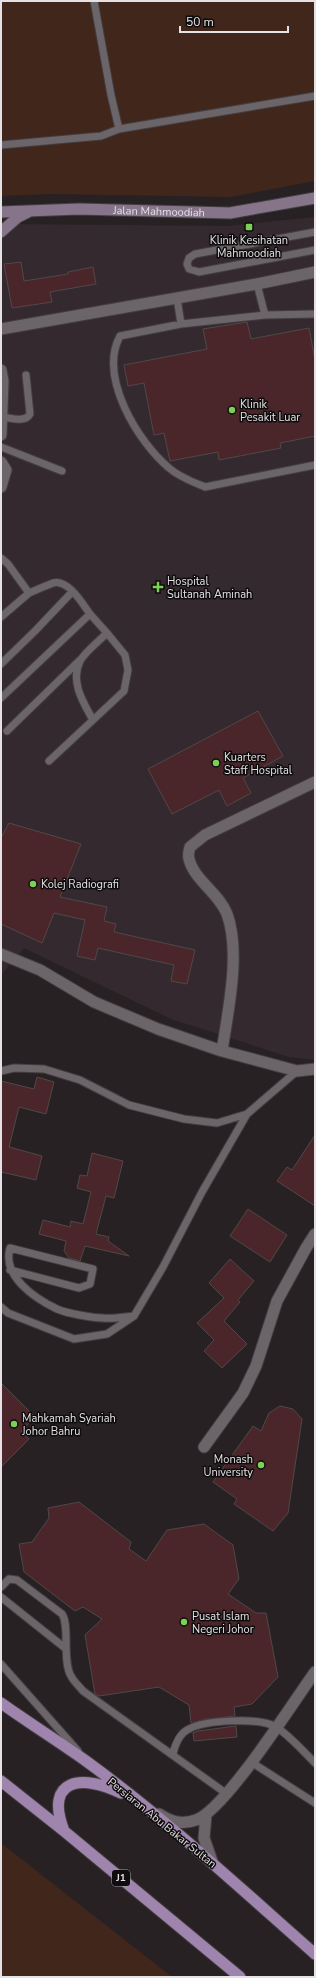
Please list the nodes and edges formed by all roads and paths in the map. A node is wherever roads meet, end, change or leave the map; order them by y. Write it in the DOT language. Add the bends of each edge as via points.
graph roads {
  1 [pos="94,1"];
  2 [pos="315,96"];
  3 [pos="119,129"];
  4 [pos="1,145"];
  5 [pos="315,198"];
  6 [pos="28,211"];
  7 [pos="1,212"];
  8 [pos="1,232"];
  9 [pos="315,232"];
  10 [pos="315,250"];
  11 [pos="315,272"];
  12 [pos="257,284"];
  13 [pos="177,298"];
  14 [pos="265,314"];
  15 [pos="315,314"];
  16 [pos="181,324"];
  17 [pos="1,329"];
  18 [pos="26,375"];
  19 [pos="2,376"];
  20 [pos="2,417"];
  21 [pos="1,435"];
  22 [pos="1,447"];
  23 [pos="1,462"];
  24 [pos="315,466"];
  25 [pos="62,471"];
  26 [pos="1,488"];
  27 [pos="1,558"];
  28 [pos="72,592"];
  29 [pos="29,593"];
  30 [pos="90,614"];
  31 [pos="1,617"];
  32 [pos="107,633"];
  33 [pos="80,660"];
  34 [pos="1,664"];
  35 [pos="1,698"];
  36 [pos="93,720"];
  37 [pos="7,731"];
  38 [pos="49,761"];
  39 [pos="315,782"];
  40 [pos="1,954"];
  41 [pos="222,1051"];
  42 [pos="315,1069"];
  43 [pos="1,1070"];
  44 [pos="297,1071"];
  45 [pos="247,1114"];
  46 [pos="315,1234"];
  47 [pos="10,1270"];
  48 [pos="1,1307"];
  49 [pos="134,1316"];
  50 [pos="204,1447"];
  51 [pos="1,1587"];
  52 [pos="1,1597"];
  53 [pos="65,1648"];
  54 [pos="1,1664"];
  55 [pos="315,1672"];
  56 [pos="1,1703"];
  57 [pos="276,1727"];
  58 [pos="173,1754"];
  59 [pos="86,1761"];
  60 [pos="252,1762"];
  61 [pos="315,1763"];
  62 [pos="1,1781"];
  63 [pos="227,1794"];
  64 [pos="136,1800"];
  65 [pos="315,1803"];
  66 [pos="206,1815"];
  67 [pos="64,1831"];
  68 [pos="213,1864"];
  69 [pos="315,1954"];
  70 [pos="240,1977"];
  1 -- 3 [label="lane"];
  2 -- 3 [label="lane"];
  3 -- 4 [label="lane" via="101,136"];
  5 -- 6 [label="main road, Jalan Mahmoodiah" via="230,213 79,209"];
  6 -- 7 [label="main road, Jalan Mahmoodiah"];
  6 -- 8 [label="main road"];
  9 -- 10 [label="lane" via="195,254 189,258 187,264 189,269 199,272"];
  11 -- 12 [label="street"];
  12 -- 13 [label="street"];
  12 -- 14 [label="lane"];
  13 -- 16 [label="lane"];
  13 -- 17 [label="street"];
  14 -- 15 [label="lane"];
  14 -- 16 [label="lane"];
  16 -- 24 [label="lane" via="120,336 114,346 114,370 126,410 139,435 170,469 204,487"];
  18 -- 20 [label="lane" via="30,414 28,418 23,420"];
  19 -- 20 [label="street"];
  20 -- 21 [label="street"];
  22 -- 25 [label="lane"];
  23 -- 26 [label="street" via="6,470"];
  27 -- 29 [label="lane"];
  28 -- 29 [label="lane" via="62,583 54,583"];
  28 -- 30 [label="lane"];
  28 -- 34 [label="lane"];
  29 -- 31 [label="lane"];
  30 -- 32 [label="lane"];
  30 -- 35 [label="lane"];
  32 -- 33 [label="lane"];
  32 -- 36 [label="lane" via="125,655 128,670 124,691"];
  33 -- 36 [label="lane" via="78,693"];
  33 -- 37 [label="lane"];
  36 -- 38 [label="lane"];
  39 -- 41 [label="street" via="205,835 190,847 188,858 194,870 216,895 227,913 233,939 230,999"];
  40 -- 41 [label="street" via="40,970 94,1002 158,1029"];
  41 -- 44 [label="street"];
  42 -- 44 [label="street"];
  43 -- 45 [label="lane" via="44,1070 80,1080 129,1105 184,1119 217,1123"];
  44 -- 45 [label="lane"];
  45 -- 49 [label="lane"];
  46 -- 50 [label="street" via="277,1301 256,1366 243,1393"];
  47 -- 47 [label="lane" via="7,1257 10,1248 93,1269 90,1284 79,1288"];
  47 -- 49 [label="lane" via="26,1289 58,1309 102,1318"];
  48 -- 49 [label="lane" via="8,1313 74,1339 107,1334"];
  51 -- 53 [label="lane" via="9,1579 17,1580 62,1614"];
  52 -- 53 [label="lane"];
  53 -- 58 [label="lane" via="70,1676 84,1691"];
  54 -- 59 [label="lane"];
  55 -- 57 [label="street"];
  56 -- 59 [label="main road, Persiaran Abu Bakar Sultan"];
  57 -- 58 [label="lane" via="259,1722 240,1721 201,1724 184,1733 176,1743"];
  57 -- 60 [label="street"];
  57 -- 61 [label="lane"];
  58 -- 63 [label="lane"];
  59 -- 64 [label="main road, Persiaran Abu Bakar Sultan"];
  60 -- 63 [label="street"];
  60 -- 65 [label="lane"];
  62 -- 67 [label="main road, J1"];
  63 -- 66 [label="street"];
  64 -- 66 [label="street" via="176,1822 185,1823"];
  64 -- 67 [label="main road" via="113,1789 76,1782 65,1788 58,1798 58,1810"];
  64 -- 68 [label="main road, Persiaran Abu Bakar Sultan"];
  66 -- 68 [label="street" via="204,1838"];
  67 -- 70 [label="main road, J1"];
  68 -- 69 [label="main road, Persiaran Abu Bakar Sultan"];
}
